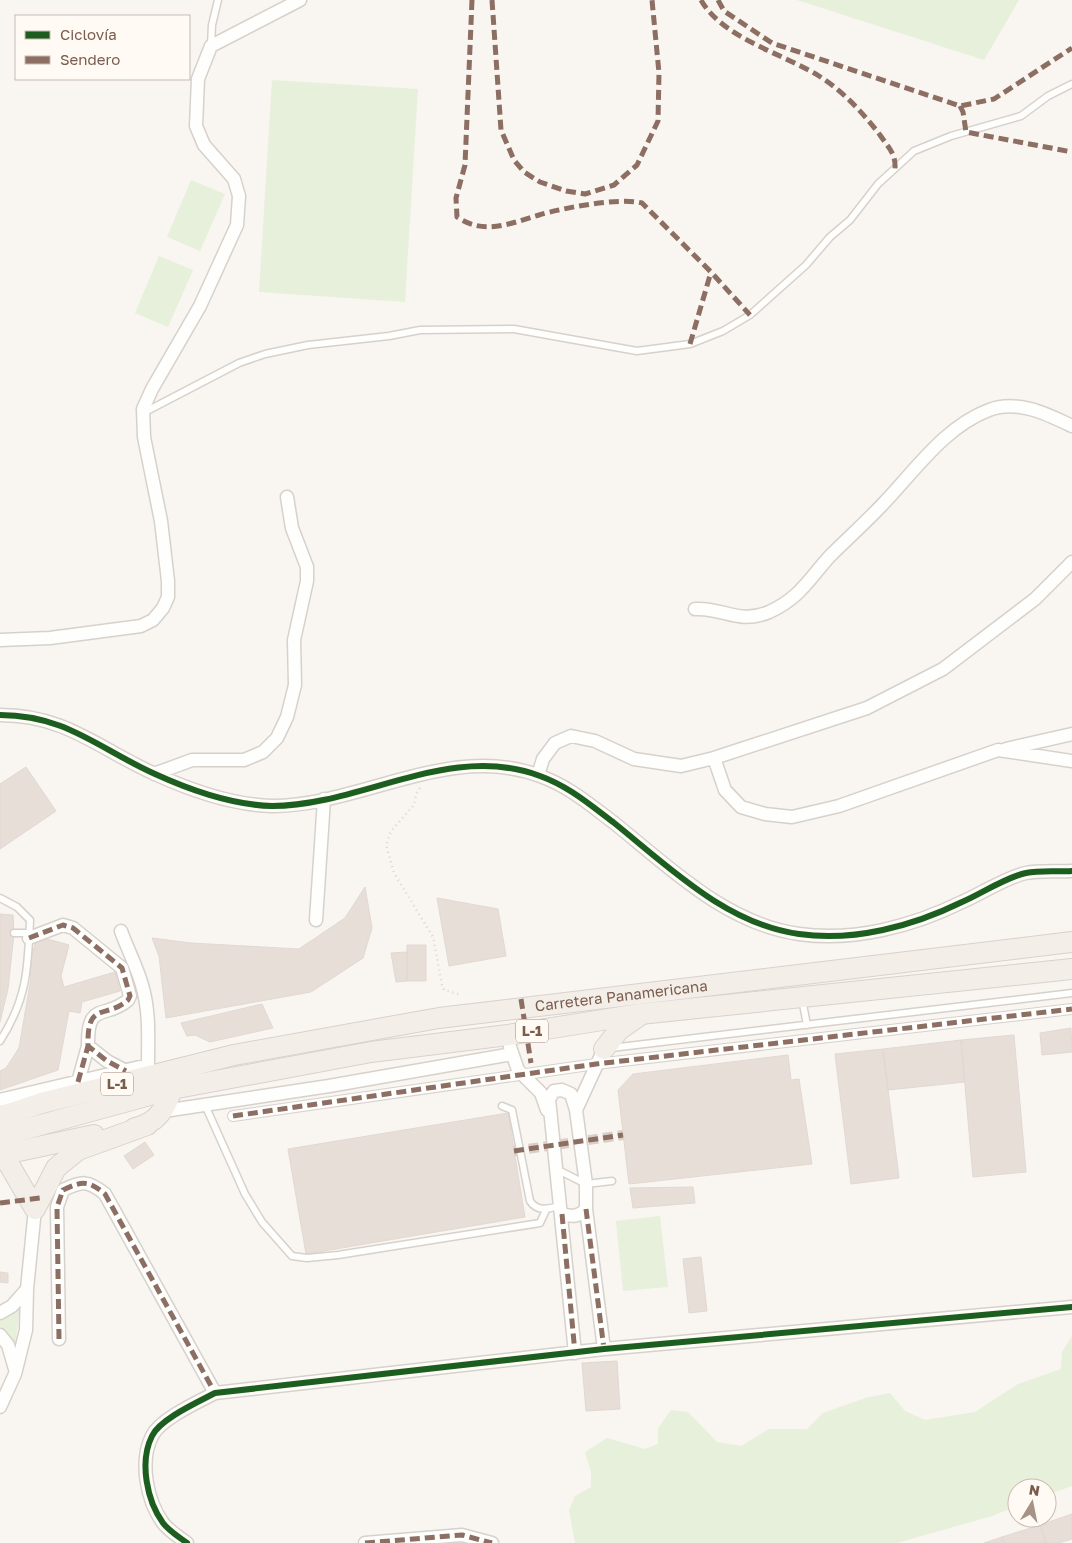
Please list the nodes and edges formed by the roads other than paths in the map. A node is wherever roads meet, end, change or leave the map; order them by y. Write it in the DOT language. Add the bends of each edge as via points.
graph roads {
  1 [pos="218,0"];
  2 [pos="300,0"];
  3 [pos="211,46"];
  4 [pos="1072,84"];
  5 [pos="143,413"];
  6 [pos="1072,426"];
  7 [pos="287,497"];
  8 [pos="1072,562"];
  9 [pos="695,609"];
  10 [pos="0,640"];
  11 [pos="0,714"];
  12 [pos="1072,734"];
  13 [pos="998,750"];
  14 [pos="714,758"];
  15 [pos="1072,761"];
  16 [pos="154,774"];
  17 [pos="538,775"];
  18 [pos="324,799"];
  19 [pos="1072,871"];
  20 [pos="0,898"];
  21 [pos="316,920"];
  22 [pos="1072,926"];
  23 [pos="121,931"];
  24 [pos="14,932"];
  25 [pos="29,936"];
  26 [pos="1072,942"];
  27 [pos="1035,946"];
  28 [pos="1072,969"];
  29 [pos="1072,994"];
  30 [pos="801,996"];
  31 [pos="1072,1009"];
  32 [pos="640,1014"];
  33 [pos="807,1025"];
  34 [pos="0,1042"];
  35 [pos="510,1044"];
  36 [pos="88,1046"];
  37 [pos="234,1055"];
  38 [pos="600,1057"];
  39 [pos="148,1065"];
  40 [pos="126,1071"];
  41 [pos="523,1075"];
  42 [pos="78,1082"];
  43 [pos="172,1089"];
  44 [pos="0,1100"];
  45 [pos="205,1105"];
  46 [pos="502,1106"];
  47 [pos="576,1110"];
  48 [pos="164,1111"];
  49 [pos="232,1116"];
  50 [pos="0,1118"];
  51 [pos="550,1120"];
  52 [pos="147,1125"];
  53 [pos="1,1148"];
  54 [pos="555,1169"];
  55 [pos="612,1181"];
  56 [pos="586,1184"];
  57 [pos="35,1209"];
  58 [pos="586,1209"];
  59 [pos="556,1210"];
  60 [pos="27,1289"];
  61 [pos="1072,1307"];
  62 [pos="0,1313"];
  63 [pos="0,1335"];
  64 [pos="60,1339"];
  65 [pos="604,1349"];
  66 [pos="575,1353"];
  67 [pos="15,1374"];
  68 [pos="214,1394"];
  69 [pos="0,1406"];
  70 [pos="187,1543"];
  71 [pos="365,1543"];
  72 [pos="492,1543"];
  1 -- 3 [label="lane"];
  2 -- 3 [label="street"];
  3 -- 5 [label="street" via="198,79 196,126 204,146 234,179 239,196 236,224 200,306 152,389"];
  4 -- 5 [label="lane" via="1048,96 1021,116 951,136 914,151 878,184 850,220 806,265 750,315 723,331 690,344 637,351 514,328 420,330 265,354 239,363"];
  5 -- 10 [label="street" via="144,437 161,521 168,581 168,596 163,608 153,620 141,626 50,638"];
  6 -- 9 [label="street" via="1044,412 1018,406 990,409 953,430 791,600 767,613 742,618 709,608"];
  7 -- 16 [label="street" via="307,581 294,640 295,685 287,717 277,738 263,752 244,760 192,760"];
  8 -- 14 [label="street" via="1035,599 943,669 867,708"];
  11 -- 16 [label="street" via="36,718 62,726 87,736"];
  12 -- 13 [label="street"];
  13 -- 14 [label="street" via="839,806 792,817 741,807 725,790"];
  13 -- 15 [label="street"];
  14 -- 17 [label="street" via="681,766 634,759 595,741 571,736 555,743 543,759"];
  16 -- 18 [label="street" via="196,790 252,804 273,806"];
  17 -- 18 [label="street" via="494,766 427,773"];
  17 -- 19 [label="street" via="574,791 702,893 747,919 772,929 799,934 826,936 914,922 1024,873"];
  18 -- 21 [label="street"];
  20 -- 25 [label="lane" via="17,907 30,920"];
  22 -- 27 [label="main road, L-1"];
  23 -- 39 [label="street" via="146,1001"];
  24 -- 25 [label="lane"];
  25 -- 34 [label="lane" via="26,982 19,1007"];
  25 -- 36 [label="street" via="63,925 73,928 122,968 130,996 128,1000 92,1017"];
  26 -- 27 [label="main road, Carretera Panamericana / L-1"];
  27 -- 37 [label="main road, Carretera Panamericana / L-1" via="439,1018"];
  28 -- 30 [label="main road, Carretera Panamericana / L-1"];
  29 -- 33 [label="lane"];
  30 -- 32 [label="main road, Carretera Panamericana / L-1"];
  30 -- 33 [label="lane"];
  31 -- 38 [label="street"];
  32 -- 35 [label="main road, Carretera Panamericana / L-1"];
  32 -- 38 [label="main road" via="619,1030"];
  33 -- 38 [label="lane"];
  35 -- 41 [label="street" via="518,1070"];
  35 -- 43 [label="main road, Carretera Panamericana / L-1" via="371,1052"];
  35 -- 45 [label="street" via="330,1086"];
  36 -- 40 [label="street"];
  36 -- 42 [label="street"];
  37 -- 39 [label="main road"];
  37 -- 50 [label="main road, Carretera Panamericana / L-1" via="42,1103"];
  38 -- 41 [label="street"];
  38 -- 47 [label="street"];
  39 -- 40 [label="street"];
  40 -- 42 [label="street"];
  41 -- 49 [label="street"];
  41 -- 51 [label="street" via="541,1093"];
  42 -- 44 [label="street"];
  43 -- 48 [label="main road"];
  43 -- 53 [label="main road, Carretera Panamericana / L-1"];
  45 -- 48 [label="street"];
  45 -- 59 [label="lane" via="242,1187 262,1222 292,1256 338,1255 540,1223"];
  46 -- 59 [label="lane" via="512,1110 517,1124 530,1201 533,1206"];
  47 -- 51 [label="street" via="571,1094 554,1091 549,1099"];
  47 -- 56 [label="street"];
  48 -- 52 [label="main road"];
  51 -- 54 [label="street"];
  52 -- 53 [label="main road"];
  52 -- 57 [label="main road" via="78,1150 56,1168"];
  53 -- 57 [label="main road"];
  54 -- 56 [label="lane"];
  54 -- 59 [label="street"];
  55 -- 56 [label="lane"];
  56 -- 58 [label="street"];
  57 -- 60 [label="street"];
  58 -- 59 [label="street" via="581,1214 570,1216"];
  58 -- 65 [label="street"];
  59 -- 66 [label="street"];
  60 -- 62 [label="street" via="12,1306"];
  60 -- 67 [label="street" via="26,1330"];
  61 -- 65 [label="street"];
  63 -- 67 [label="street" via="12,1354"];
  64 -- 68 [label="street" via="56,1207 63,1190 78,1182 93,1184 105,1194"];
  65 -- 66 [label="street"];
  66 -- 68 [label="street"];
  67 -- 69 [label="street"];
  68 -- 70 [label="street" via="171,1417 152,1435 145,1465 148,1496 164,1524"];
  71 -- 72 [label="street" via="462,1535"];
}
